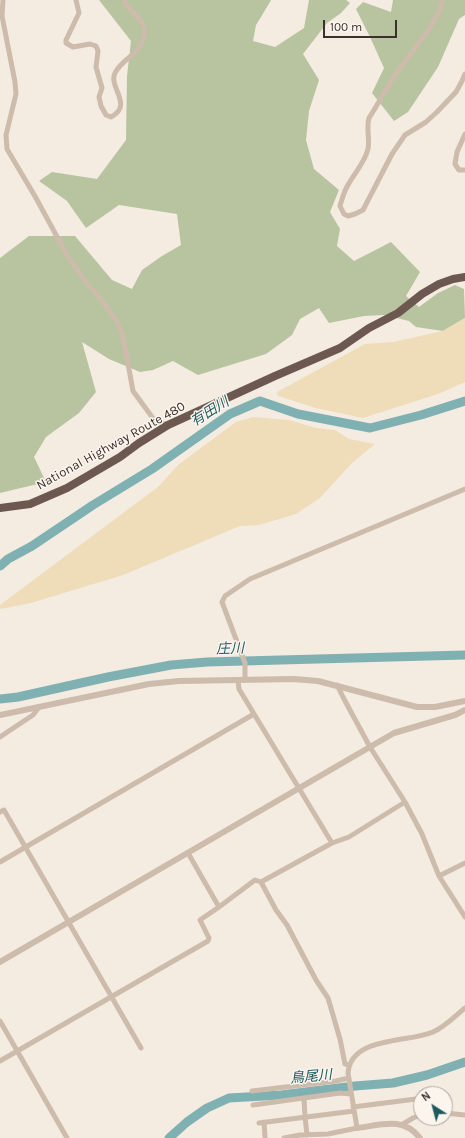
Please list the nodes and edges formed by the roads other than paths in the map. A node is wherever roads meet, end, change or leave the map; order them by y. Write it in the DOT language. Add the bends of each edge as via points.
graph roads {
  1 [pos="3,0"];
  2 [pos="76,0"];
  3 [pos="125,0"];
  4 [pos="443,0"];
  5 [pos="465,74"];
  6 [pos="465,134"];
  7 [pos="465,170"];
  8 [pos="465,277"];
  9 [pos="168,425"];
  10 [pos="465,489"];
  11 [pos="0,508"];
  12 [pos="242,680"];
  13 [pos="337,685"];
  14 [pos="465,701"];
  15 [pos="452,704"];
  16 [pos="39,706"];
  17 [pos="465,710"];
  18 [pos="254,714"];
  19 [pos="0,715"];
  20 [pos="455,715"];
  21 [pos="0,737"];
  22 [pos="370,747"];
  23 [pos="299,789"];
  24 [pos="405,802"];
  25 [pos="0,812"];
  26 [pos="332,843"];
  27 [pos="25,847"];
  28 [pos="188,853"];
  29 [pos="0,862"];
  30 [pos="465,863"];
  31 [pos="439,876"];
  32 [pos="260,882"];
  33 [pos="219,907"];
  34 [pos="465,917"];
  35 [pos="68,922"];
  36 [pos="0,962"];
  37 [pos="111,996"];
  38 [pos="465,1008"];
  39 [pos="0,1021"];
  40 [pos="141,1048"];
  41 [pos="17,1052"];
  42 [pos="0,1062"];
  43 [pos="349,1065"];
  44 [pos="349,1080"];
  45 [pos="252,1091"];
  46 [pos="351,1092"];
  47 [pos="304,1098"];
  48 [pos="413,1099"];
  49 [pos="253,1105"];
  50 [pos="354,1109"];
  51 [pos="453,1114"];
  52 [pos="465,1115"];
  53 [pos="305,1117"];
  54 [pos="413,1118"];
  55 [pos="403,1124"];
  56 [pos="357,1128"];
  57 [pos="307,1135"];
  58 [pos="67,1138"];
  59 [pos="265,1138"];
  60 [pos="284,1138"];
  61 [pos="420,1138"];
  1 -- 9 [label="street" via="2,16 16,94 6,135 7,149 68,257 117,321 124,340 133,392 155,421"];
  2 -- 3 [label="street" via="79,13 66,43 73,47 90,44 96,46 96,67 102,88 99,97 106,115 111,117 118,111 121,102 114,80 115,73 138,50 144,36 143,25 125,4"];
  4 -- 5 [label="street" via="428,29 390,82 369,118 368,149 347,186 340,206 344,214 348,216 363,210 405,134 426,122 437,112 456,92"];
  6 -- 7 [label="street" via="455,164 459,170"];
  8 -- 9 [label="highway, National Highway Route 480" via="439,284 398,313 369,328 340,348"];
  9 -- 11 [label="highway, National Highway Route 480" via="67,488 30,504"];
  10 -- 12 [label="street" via="250,579 225,596 222,602 245,663"];
  12 -- 13 [label="street" via="294,679"];
  12 -- 16 [label="street" via="149,684"];
  12 -- 18 [label="street" via="239,689"];
  13 -- 15 [label="street" via="417,707"];
  13 -- 22 [label="street"];
  14 -- 15 [label="street"];
  15 -- 20 [label="street" via="460,709"];
  16 -- 19 [label="street"];
  16 -- 21 [label="street" via="32,715"];
  17 -- 20 [label="street"];
  18 -- 23 [label="street"];
  18 -- 27 [label="street"];
  20 -- 22 [label="street" via="401,731"];
  22 -- 23 [label="street"];
  22 -- 24 [label="street"];
  23 -- 26 [label="street"];
  23 -- 28 [label="street"];
  24 -- 26 [label="street" via="349,837"];
  24 -- 31 [label="street" via="422,834"];
  25 -- 27 [label="street" via="4,810"];
  26 -- 32 [label="street"];
  27 -- 29 [label="street"];
  27 -- 35 [label="street"];
  28 -- 33 [label="street"];
  28 -- 35 [label="street"];
  30 -- 31 [label="street"];
  31 -- 34 [label="street"];
  32 -- 33 [label="street" via="255,880"];
  32 -- 43 [label="street" via="328,998 345,1064"];
  33 -- 37 [label="street" via="200,920 209,938 208,941"];
  35 -- 36 [label="street"];
  35 -- 37 [label="street"];
  37 -- 40 [label="street"];
  37 -- 41 [label="street"];
  38 -- 43 [label="street" via="433,1032 367,1047 357,1054"];
  39 -- 41 [label="street"];
  41 -- 42 [label="street"];
  41 -- 58 [label="street"];
  43 -- 44 [label="street"];
  44 -- 45 [label="street"];
  44 -- 46 [label="street"];
  46 -- 47 [label="street"];
  46 -- 50 [label="street"];
  47 -- 49 [label="street"];
  47 -- 53 [label="street"];
  48 -- 50 [label="street"];
  50 -- 53 [label="street"];
  50 -- 56 [label="street"];
  51 -- 52 [label="street"];
  53 -- 57 [label="street"];
  53 -- 59 [label="street" via="262,1122"];
  54 -- 55 [label="street"];
  55 -- 56 [label="street"];
  55 -- 61 [label="street"];
  56 -- 57 [label="street"];
  57 -- 60 [label="street"];
}
